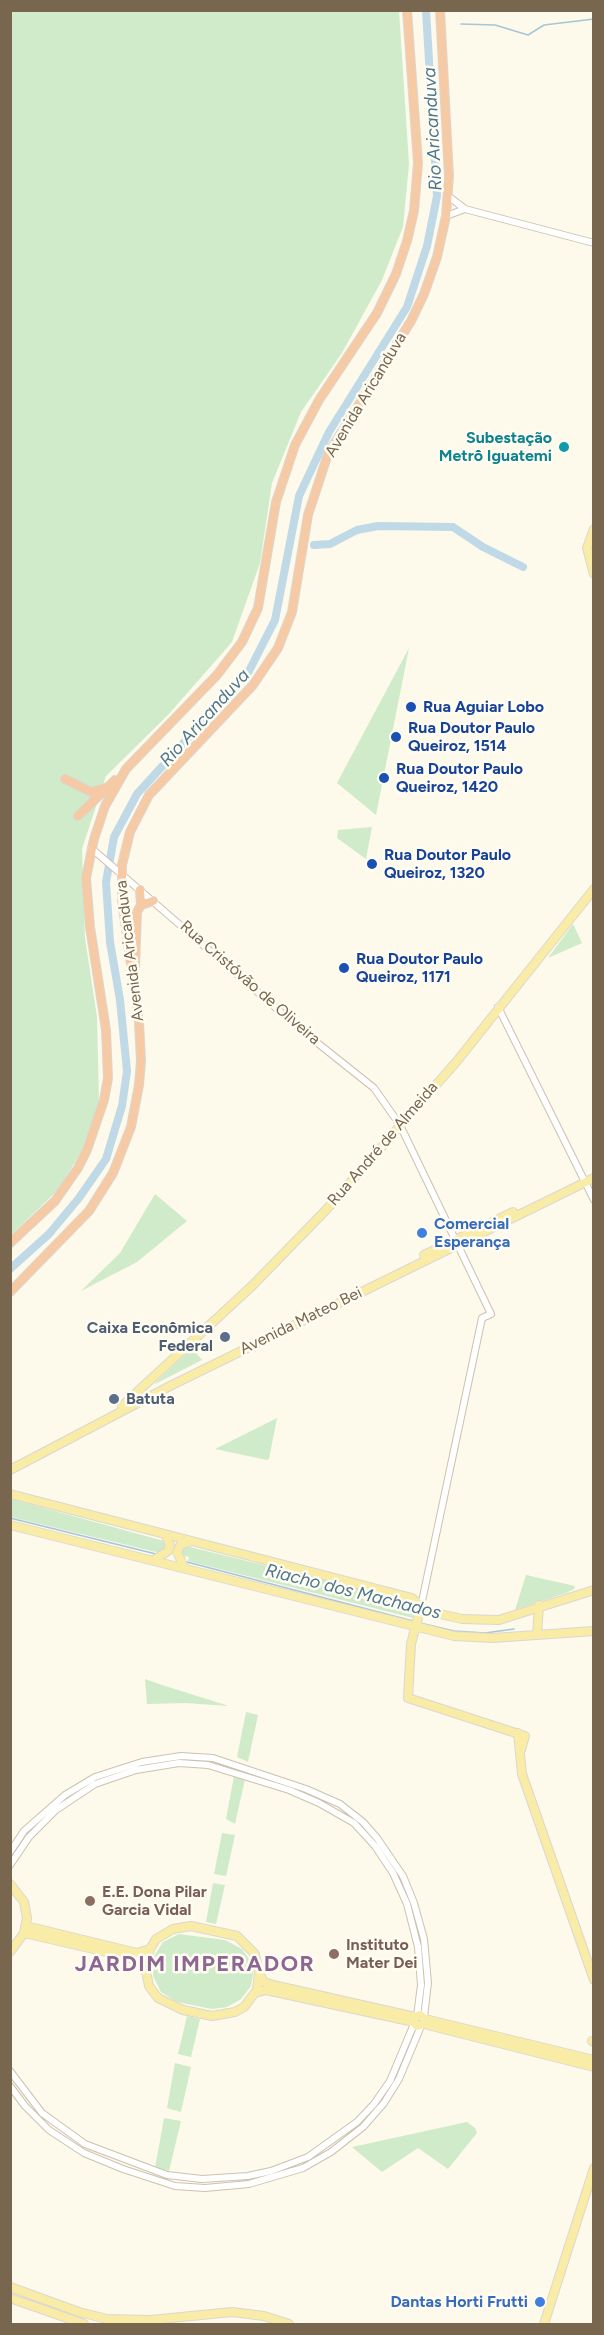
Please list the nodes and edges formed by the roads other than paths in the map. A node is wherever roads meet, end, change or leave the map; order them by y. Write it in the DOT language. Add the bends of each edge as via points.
graph roads {
  1 [pos="407,10"];
  2 [pos="440,10"];
  3 [pos="448,196"];
  4 [pos="465,209"];
  5 [pos="446,216"];
  6 [pos="594,243"];
  7 [pos="594,529"];
  8 [pos="594,574"];
  9 [pos="126,769"];
  10 [pos="65,779"];
  11 [pos="108,787"];
  12 [pos="78,816"];
  13 [pos="94,850"];
  14 [pos="121,874"];
  15 [pos="594,889"];
  16 [pos="140,890"];
  17 [pos="153,901"];
  18 [pos="141,905"];
  19 [pos="134,988"];
  20 [pos="498,1007"];
  21 [pos="400,1125"];
  22 [pos="594,1174"];
  23 [pos="594,1178"];
  24 [pos="584,1181"];
  25 [pos="594,1200"];
  26 [pos="457,1243"];
  27 [pos="10,1244"];
  28 [pos="10,1292"];
  29 [pos="151,1379"];
  30 [pos="147,1396"];
  31 [pos="122,1406"];
  32 [pos="10,1465"];
  33 [pos="10,1470"];
  34 [pos="12,1494"];
  35 [pos="10,1525"];
  36 [pos="166,1535"];
  37 [pos="190,1542"];
  38 [pos="154,1560"];
  39 [pos="184,1567"];
  40 [pos="594,1590"];
  41 [pos="539,1605"];
  42 [pos="418,1617"];
  43 [pos="594,1631"];
  44 [pos="537,1635"];
  45 [pos="10,1852"];
  46 [pos="10,1865"];
  47 [pos="10,1884"];
  48 [pos="25,1930"];
  49 [pos="150,1949"];
  50 [pos="10,1952"];
  51 [pos="146,1971"];
  52 [pos="259,1973"];
  53 [pos="594,1980"];
  54 [pos="255,1993"];
  55 [pos="419,2021"];
  56 [pos="594,2060"];
  57 [pos="594,2067"];
  58 [pos="10,2071"];
  59 [pos="10,2086"];
  60 [pos="594,2168"];
  61 [pos="172,2175"];
  62 [pos="175,2186"];
  63 [pos="201,2187"];
  64 [pos="200,2196"];
  65 [pos="10,2287"];
  66 [pos="10,2298"];
  67 [pos="178,2321"];
  68 [pos="84,2325"];
  69 [pos="289,2325"];
  70 [pos="544,2325"];
  1 -- 9 [label="highway, Avenida Aricanduva" via="418,163 414,212 396,274 377,313 319,400 295,445 276,502 258,608 242,642 217,675"];
  2 -- 3 [label="highway, Avenida Aricanduva" via="450,150"];
  3 -- 4 [label="street"];
  3 -- 5 [label="highway, Avenida Aricanduva"];
  4 -- 5 [label="street"];
  4 -- 6 [label="street"];
  5 -- 14 [label="highway, Avenida Aricanduva" via="437,257 411,321 328,454 319,477 308,515 292,612 278,648 253,685 149,795 130,832"];
  7 -- 8 [label="main road" via="587,548"];
  9 -- 11 [label="highway"];
  9 -- 13 [label="highway, Avenida Aricanduva" via="105,807"];
  10 -- 11 [label="highway" via="91,792"];
  11 -- 12 [label="highway"];
  13 -- 14 [label="street, Rua Cristóvão de Oliveira"];
  13 -- 27 [label="highway, Avenida Aricanduva" via="86,878 87,904 106,1030 108,1078 104,1100 78,1168 55,1201"];
  14 -- 16 [label="street, Rua Cristóvão de Oliveira"];
  14 -- 19 [label="highway, Avenida Aricanduva"];
  15 -- 20 [label="main road, Rua André de Almeida"];
  16 -- 17 [label="street, Rua Cristóvão de Oliveira"];
  16 -- 18 [label="highway"];
  17 -- 18 [label="highway"];
  17 -- 21 [label="street, Rua Cristóvão de Oliveira" via="305,1033 366,1080"];
  18 -- 19 [label="highway" via="136,916"];
  19 -- 28 [label="highway, Avenida Aricanduva" via="140,1085 121,1156 89,1211"];
  20 -- 21 [label="main road, Rua André de Almeida"];
  20 -- 24 [label="street"];
  21 -- 26 [label="street, Rua Cristóvão de Oliveira"];
  21 -- 29 [label="main road, Rua André de Almeida" via="261,1277"];
  22 -- 24 [label="main road, Avenida Mateo Bei"];
  23 -- 24 [label="main road, Avenida Mateo Bei"];
  24 -- 25 [label="street"];
  24 -- 26 [label="main road, Avenida Mateo Bei"];
  26 -- 30 [label="main road, Avenida Mateo Bei"];
  26 -- 42 [label="street, Rua Cristóvão de Oliveira" via="491,1314 482,1318"];
  29 -- 30 [label="main road"];
  29 -- 31 [label="main road, Rua André de Almeida"];
  30 -- 31 [label="main road, Avenida Mateo Bei"];
  30 -- 33 [label="main road, Avenida Mateo Bei"];
  31 -- 32 [label="main road, Avenida Mateo Bei"];
  34 -- 36 [label="main road"];
  35 -- 38 [label="main road"];
  36 -- 37 [label="main road"];
  36 -- 38 [label="main road" via="168,1551"];
  37 -- 39 [label="main road" via="182,1543 178,1549 178,1559"];
  37 -- 42 [label="main road" via="412,1598"];
  38 -- 39 [label="main road"];
  39 -- 42 [label="main road"];
  40 -- 41 [label="main road"];
  41 -- 42 [label="main road" via="499,1620 431,1612"];
  41 -- 44 [label="main road"];
  42 -- 44 [label="main road" via="454,1636"];
  42 -- 53 [label="main road" via="411,1644 408,1698 522,1734 520,1765"];
  43 -- 44 [label="main road"];
  45 -- 55 [label="street" via="24,1831 64,1795 95,1777 142,1762 181,1756 213,1758 306,1789 340,1804 363,1822 403,1876 424,1939 428,1983"];
  46 -- 55 [label="street" via="29,1837 56,1810 95,1784 136,1770 179,1763 208,1765 289,1790 354,1823 393,1872 407,1904 418,1947"];
  47 -- 48 [label="main road" via="24,1902"];
  48 -- 49 [label="main road" via="137,1953"];
  48 -- 50 [label="main road"];
  48 -- 51 [label="main road" via="128,1957"];
  49 -- 51 [label="main road"];
  49 -- 52 [label="main road" via="164,1933 180,1927 227,1932 252,1949"];
  51 -- 54 [label="main road" via="149,1986 158,1998 199,2014 236,2012"];
  52 -- 54 [label="main road"];
  52 -- 55 [label="main road" via="264,1982 273,1985"];
  54 -- 55 [label="main road" via="266,1990"];
  55 -- 56 [label="main road"];
  55 -- 57 [label="main road"];
  55 -- 61 [label="street" via="396,2070 374,2104 345,2133 321,2149 281,2168 248,2176 202,2179"];
  55 -- 63 [label="street" via="405,2067 384,2103 363,2127 331,2152 276,2178 237,2186"];
  58 -- 61 [label="street" via="42,2113 78,2140 131,2163"];
  59 -- 62 [label="street" via="35,2118 84,2153"];
  60 -- 70 [label="main road"];
  61 -- 62 [label="street"];
  62 -- 63 [label="street"];
  63 -- 64 [label="street"];
  65 -- 67 [label="main road" via="107,2319"];
  66 -- 68 [label="main road"];
  67 -- 69 [label="main road" via="210,2313 251,2313"];
}
